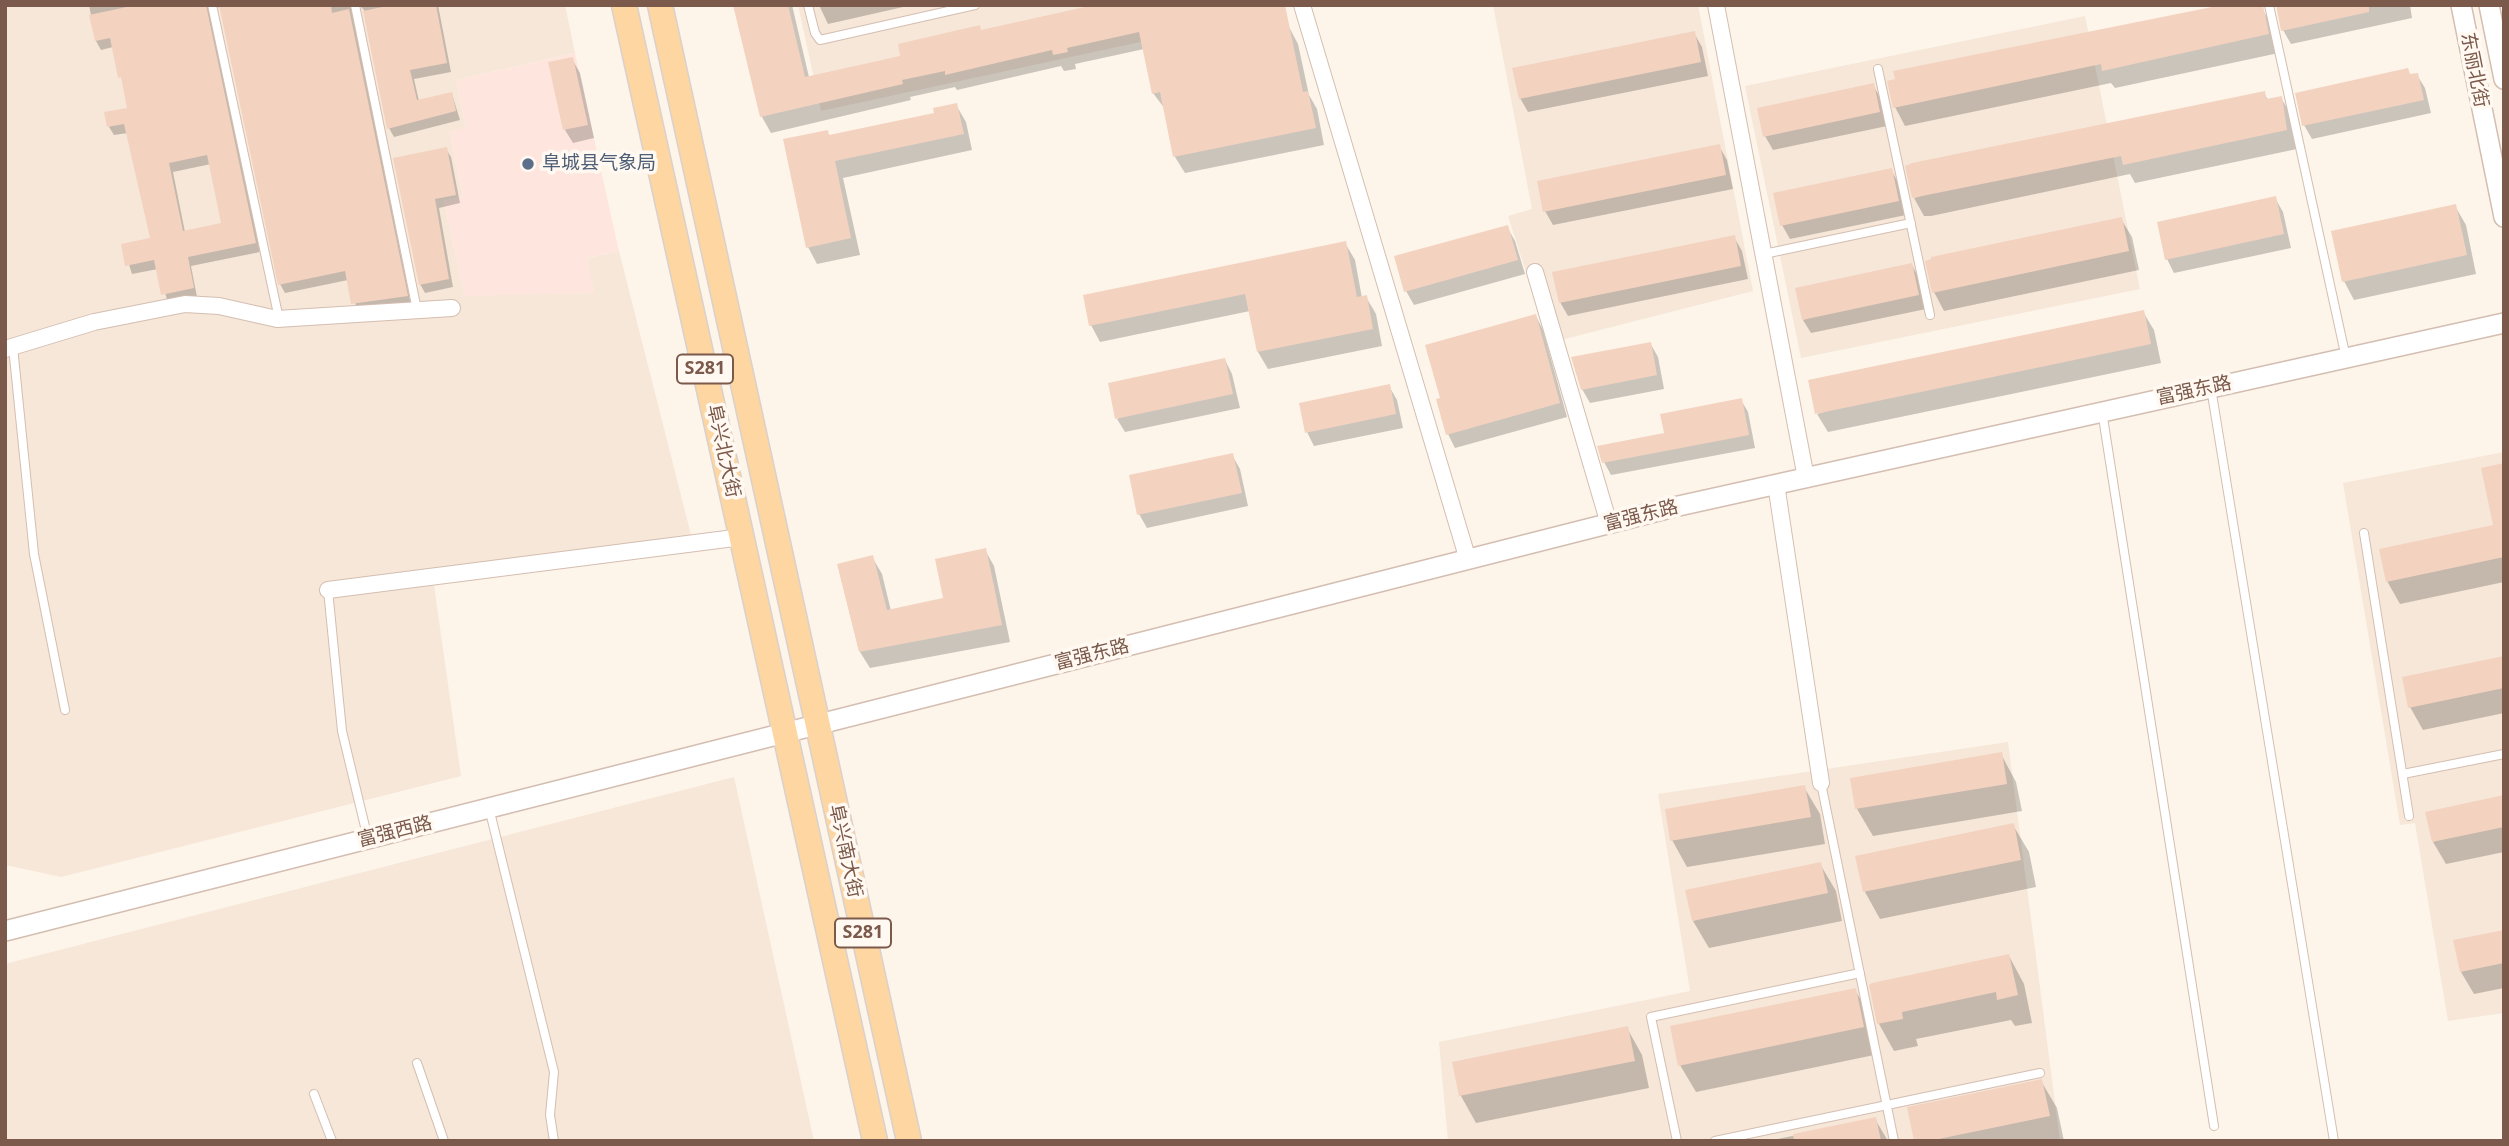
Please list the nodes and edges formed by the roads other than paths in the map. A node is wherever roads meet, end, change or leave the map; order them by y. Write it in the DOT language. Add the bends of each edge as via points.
graph roads {
  1 [pos="212,5"];
  2 [pos="355,5"];
  3 [pos="624,5"];
  4 [pos="660,5"];
  5 [pos="808,5"];
  6 [pos="975,5"];
  7 [pos="1301,5"];
  8 [pos="1716,5"];
  9 [pos="2269,5"];
  10 [pos="2461,5"];
  11 [pos="2489,5"];
  12 [pos="2501,52"];
  13 [pos="1878,69"];
  14 [pos="2504,79"];
  15 [pos="2504,217"];
  16 [pos="1911,223"];
  17 [pos="1764,254"];
  18 [pos="1535,272"];
  19 [pos="452,308"];
  20 [pos="417,310"];
  21 [pos="1930,315"];
  22 [pos="279,319"];
  23 [pos="2504,323"];
  24 [pos="9,348"];
  25 [pos="2346,358"];
  26 [pos="2211,388"];
  27 [pos="2102,411"];
  28 [pos="1805,478"];
  29 [pos="1776,484"];
  30 [pos="1609,524"];
  31 [pos="2364,533"];
  32 [pos="742,537"];
  33 [pos="1468,559"];
  34 [pos="328,590"];
  35 [pos="65,710"];
  36 [pos="818,724"];
  37 [pos="785,733"];
  38 [pos="2504,754"];
  39 [pos="2403,774"];
  40 [pos="1821,783"];
  41 [pos="489,808"];
  42 [pos="2409,816"];
  43 [pos="368,839"];
  44 [pos="5,931"];
  45 [pos="1860,973"];
  46 [pos="417,1063"];
  47 [pos="2040,1073"];
  48 [pos="314,1094"];
  49 [pos="1886,1105"];
  50 [pos="2214,1126"];
  51 [pos="332,1141"];
  52 [pos="444,1141"];
  53 [pos="554,1141"];
  54 [pos="875,1141"];
  55 [pos="909,1141"];
  56 [pos="1677,1141"];
  57 [pos="1715,1141"];
  58 [pos="1894,1141"];
  59 [pos="2334,1141"];
  1 -- 22 [label="lane"];
  2 -- 20 [label="lane"];
  3 -- 32 [label="main road, 阜兴北大街 / S281"];
  4 -- 36 [label="main road, 阜兴北大街 / S281"];
  5 -- 6 [label="lane" via="820,40"];
  7 -- 33 [label="street"];
  8 -- 17 [label="street"];
  9 -- 25 [label="lane"];
  10 -- 15 [label="street, 东丽北街"];
  11 -- 12 [label="street, 东丽北街"];
  12 -- 14 [label="street, 东丽北街"];
  13 -- 16 [label="lane"];
  16 -- 17 [label="lane"];
  16 -- 21 [label="lane"];
  17 -- 28 [label="street"];
  18 -- 30 [label="street"];
  19 -- 20 [label="street"];
  20 -- 22 [label="street"];
  22 -- 24 [label="street" via="185,304 94,322"];
  23 -- 25 [label="street, 富强东路"];
  24 -- 35 [label="lane" via="34,554"];
  25 -- 26 [label="street, 富强东路"];
  26 -- 27 [label="street, 富强东路"];
  26 -- 59 [label="lane"];
  27 -- 28 [label="street, 富强东路"];
  27 -- 50 [label="lane"];
  28 -- 29 [label="street, 富强东路"];
  29 -- 30 [label="street, 富强东路"];
  29 -- 40 [label="street"];
  30 -- 33 [label="street, 富强东路"];
  31 -- 39 [label="lane"];
  32 -- 34 [label="street"];
  32 -- 37 [label="main road, 阜兴北大街 / S281"];
  33 -- 36 [label="street, 富强东路"];
  34 -- 43 [label="lane" via="342,731"];
  36 -- 37 [label="street, 富强东路"];
  36 -- 55 [label="main road, 阜兴南大街 / S281"];
  37 -- 41 [label="street, 富强西路"];
  37 -- 54 [label="main road, 阜兴南大街 / S281"];
  38 -- 39 [label="lane"];
  39 -- 42 [label="lane"];
  40 -- 45 [label="lane"];
  41 -- 43 [label="street, 富强西路"];
  41 -- 53 [label="lane" via="554,1072 550,1115"];
  43 -- 44 [label="street, 富强西路"];
  45 -- 49 [label="lane"];
  45 -- 56 [label="lane" via="1651,1017"];
  46 -- 52 [label="lane"];
  47 -- 49 [label="lane"];
  48 -- 51 [label="lane"];
  49 -- 57 [label="lane"];
  49 -- 58 [label="lane"];
}
